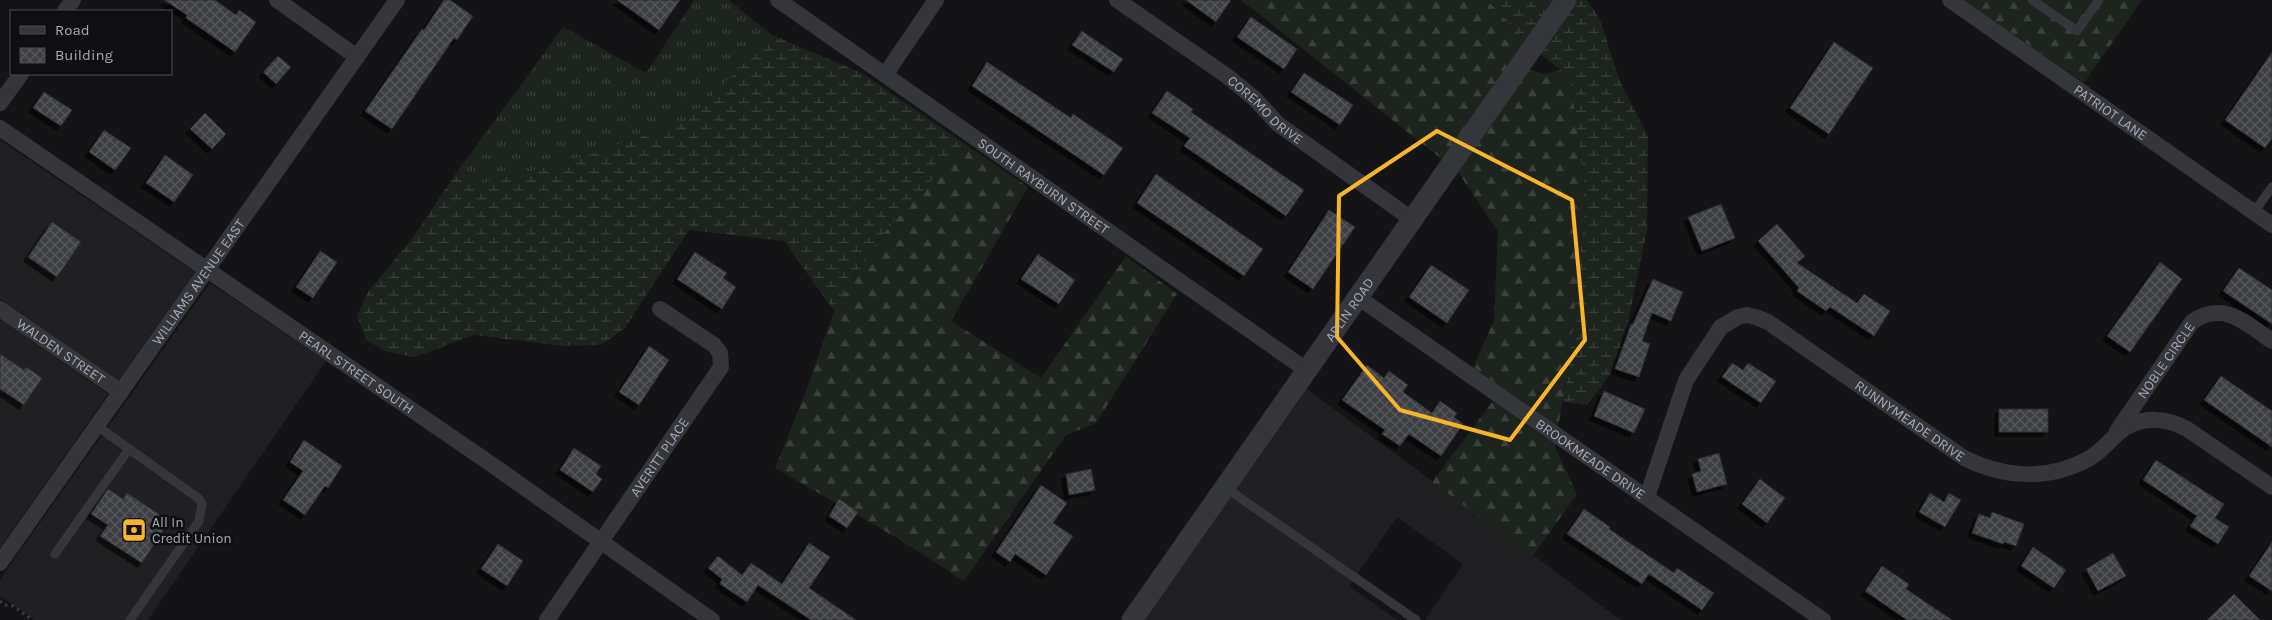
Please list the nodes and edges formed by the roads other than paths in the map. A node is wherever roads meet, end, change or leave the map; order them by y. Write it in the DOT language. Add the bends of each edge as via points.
graph roads {
  1 [pos="277,0"];
  2 [pos="397,0"];
  3 [pos="778,0"];
  4 [pos="936,0"];
  5 [pos="1116,0"];
  6 [pos="1566,0"];
  7 [pos="1950,0"];
  8 [pos="2032,0"];
  9 [pos="2099,0"];
  10 [pos="357,57"];
  11 [pos="20,75"];
  12 [pos="885,75"];
  13 [pos="0,103"];
  14 [pos="0,128"];
  15 [pos="2272,187"];
  16 [pos="2254,212"];
  17 [pos="1413,220"];
  18 [pos="2272,225"];
  19 [pos="208,270"];
  20 [pos="1358,298"];
  21 [pos="0,309"];
  22 [pos="660,309"];
  23 [pos="2272,341"];
  24 [pos="1308,371"];
  25 [pos="121,392"];
  26 [pos="97,426"];
  27 [pos="2105,447"];
  28 [pos="129,448"];
  29 [pos="2272,487"];
  30 [pos="1226,488"];
  31 [pos="1647,497"];
  32 [pos="601,541"];
  33 [pos="55,554"];
  34 [pos="0,563"];
  35 [pos="130,620"];
  36 [pos="548,620"];
  37 [pos="712,620"];
  38 [pos="1132,620"];
  39 [pos="1416,620"];
  40 [pos="1823,620"];
  1 -- 10 [label="street"];
  2 -- 10 [label="street, WILLIAMS AVENUE EAST"];
  3 -- 12 [label="street, SOUTH RAYBURN STREET"];
  4 -- 12 [label="street"];
  5 -- 17 [label="street, COREMO DRIVE" via="1227,76 1278,124"];
  6 -- 17 [label="street, APLIN ROAD"];
  7 -- 16 [label="street, PATRIOT LANE"];
  8 -- 9 [label="lane" via="2077,31"];
  10 -- 19 [label="street, WILLIAMS AVENUE EAST"];
  11 -- 13 [label="street"];
  12 -- 24 [label="street, SOUTH RAYBURN STREET"];
  14 -- 19 [label="street, PEARL STREET SOUTH"];
  15 -- 16 [label="lane"];
  16 -- 18 [label="street, PATRIOT LANE"];
  17 -- 20 [label="street, APLIN ROAD"];
  19 -- 25 [label="street, WILLIAMS AVENUE EAST"];
  19 -- 32 [label="street, PEARL STREET SOUTH"];
  20 -- 24 [label="street, APLIN ROAD"];
  20 -- 31 [label="street, BROOKMEADE DRIVE"];
  21 -- 25 [label="street, WALDEN STREET"];
  22 -- 32 [label="street, AVERITT PLACE" via="714,345 720,353 720,367"];
  23 -- 27 [label="street, NOBLE CIRCLE" via="2226,314 2202,315 2192,322"];
  24 -- 30 [label="street, APLIN ROAD"];
  25 -- 26 [label="street, WILLIAMS AVENUE EAST"];
  26 -- 28 [label="lane"];
  26 -- 34 [label="street, WILLIAMS AVENUE EAST"];
  27 -- 29 [label="street, RUNNYMEADE DRIVE" via="2124,429 2140,421 2175,422"];
  27 -- 31 [label="street, RUNNYMEADE DRIVE" via="2074,466 2038,475 2007,473 1981,466 1964,458 1768,322 1756,316 1738,316 1721,327 1692,368 1680,394"];
  28 -- 33 [label="lane"];
  28 -- 35 [label="lane" via="198,498 203,510 199,521"];
  30 -- 38 [label="street, APLIN ROAD"];
  30 -- 39 [label="lane"];
  31 -- 40 [label="street, BROOKMEADE DRIVE"];
  32 -- 36 [label="street, AVERITT PLACE"];
  32 -- 37 [label="street, PEARL STREET SOUTH"];
}
